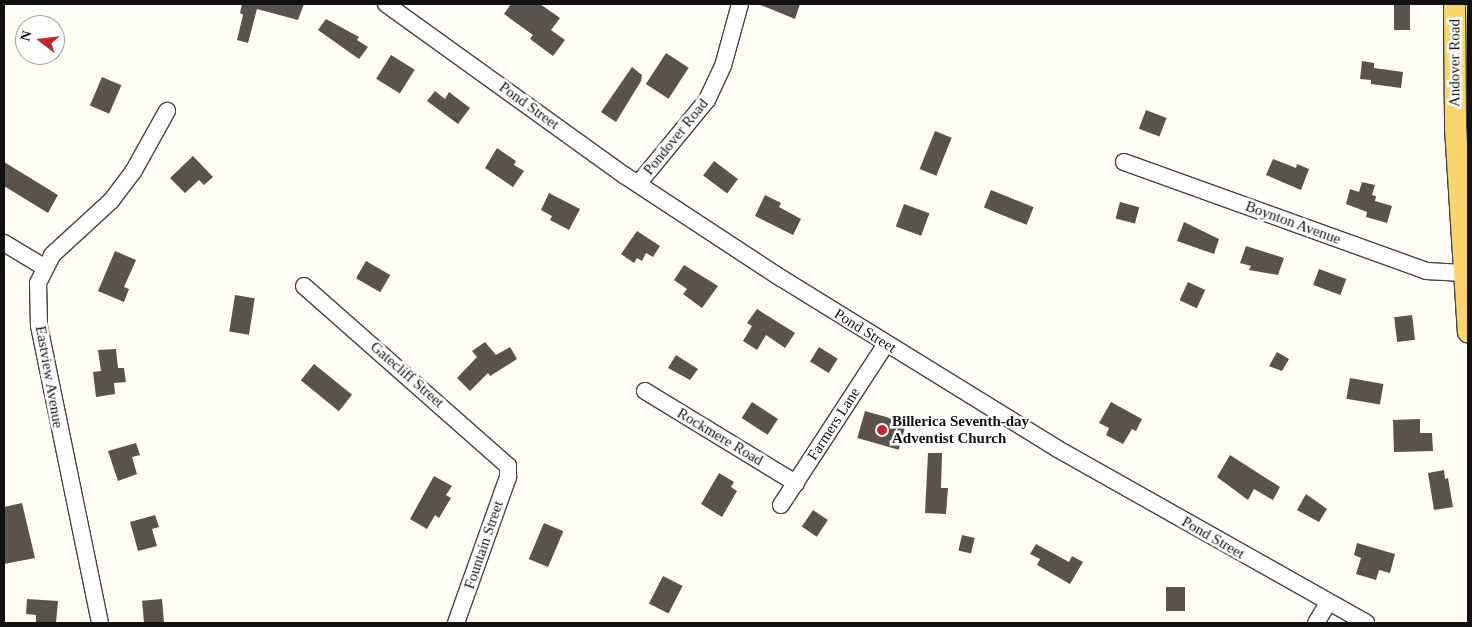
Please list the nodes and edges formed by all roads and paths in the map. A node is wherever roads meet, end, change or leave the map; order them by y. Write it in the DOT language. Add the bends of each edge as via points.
graph roads {
  1 [pos="386,4"];
  2 [pos="740,4"];
  3 [pos="1454,4"];
  4 [pos="167,111"];
  5 [pos="1124,162"];
  6 [pos="638,184"];
  7 [pos="4,243"];
  8 [pos="44,267"];
  9 [pos="1464,273"];
  10 [pos="304,286"];
  11 [pos="1468,332"];
  12 [pos="886,344"];
  13 [pos="645,390"];
  14 [pos="508,466"];
  15 [pos="796,483"];
  16 [pos="781,505"];
  17 [pos="1328,603"];
  18 [pos="100,623"];
  19 [pos="456,623"];
  20 [pos="1316,623"];
  21 [pos="1366,623"];
  1 -- 6 [label="street, Pond Street"];
  2 -- 6 [label="street, Pondover Road" via="723,66 707,100"];
  3 -- 9 [label="main road, Andover Road" via="1455,127"];
  4 -- 8 [label="street, Eastview Avenue" via="133,172 112,201 52,255"];
  5 -- 9 [label="street, Boynton Avenue" via="1426,271"];
  6 -- 12 [label="street, Pond Street"];
  7 -- 8 [label="street"];
  8 -- 18 [label="street, Eastview Avenue" via="38,283 39,326"];
  9 -- 11 [label="main road, Andover Road"];
  10 -- 14 [label="street, Gatecliff Street"];
  12 -- 15 [label="street, Farmers Lane"];
  12 -- 17 [label="street, Pond Street" via="1056,448"];
  13 -- 15 [label="street, Rockmere Road"];
  14 -- 19 [label="street, Fountain Street" via="508,477"];
  15 -- 16 [label="street, Farmers Lane"];
  17 -- 20 [label="street"];
  17 -- 21 [label="street, Pond Street"];
}
